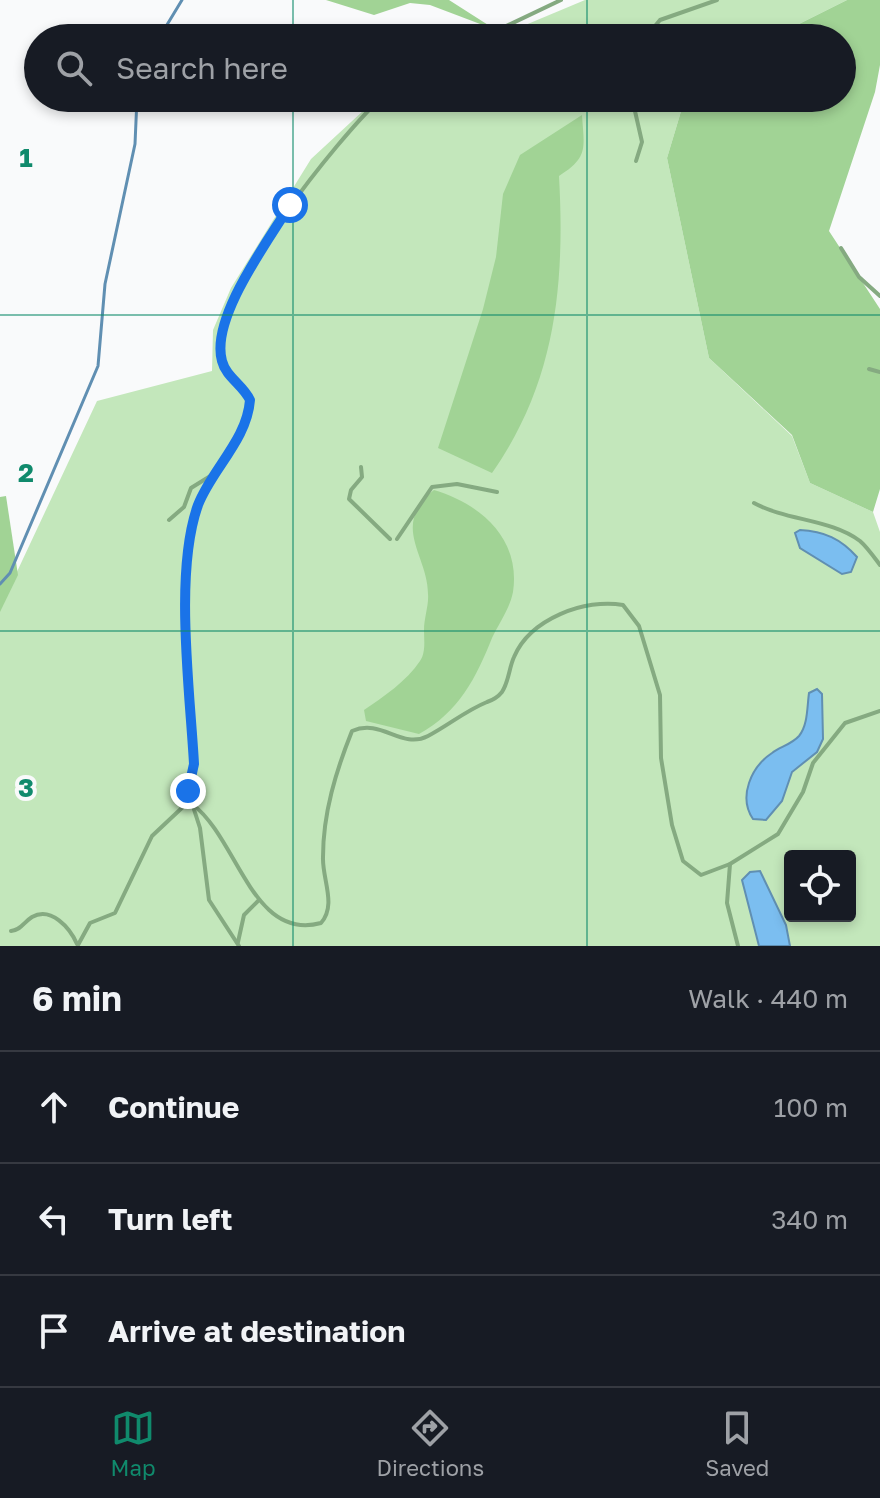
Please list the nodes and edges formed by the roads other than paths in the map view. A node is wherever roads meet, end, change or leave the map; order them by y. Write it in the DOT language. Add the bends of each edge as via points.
graph roads {
  1 [pos="561,0"];
  2 [pos="717,0"];
  3 [pos="510,24"];
  4 [pos="657,24"];
  5 [pos="368,112"];
  6 [pos="635,112"];
  7 [pos="636,161"];
  8 [pos="841,248"];
  9 [pos="880,296"];
  10 [pos="869,369"];
  11 [pos="880,372"];
  12 [pos="361,467"];
  13 [pos="214,474"];
  14 [pos="497,492"];
  15 [pos="754,503"];
  16 [pos="169,520"];
  17 [pos="390,539"];
  18 [pos="397,539"];
  19 [pos="880,565"];
  20 [pos="880,711"];
  21 [pos="192,804"];
  22 [pos="730,864"];
  23 [pos="259,900"];
  24 [pos="11,931"];
  25 [pos="238,945"];
  26 [pos="78,946"];
  27 [pos="738,946"];
  1 -- 3 [label="lane"];
  2 -- 4 [label="lane"];
  5 -- 13 [label="lane" via="319,164 238,292 223,332 222,361 246,392 249,411"];
  6 -- 7 [label="lane" via="642,142"];
  8 -- 9 [label="lane" via="859,277"];
  10 -- 11 [label="lane"];
  12 -- 17 [label="lane" via="362,477 349,499"];
  13 -- 16 [label="lane" via="191,488 184,507"];
  13 -- 21 [label="lane" via="198,505 188,548"];
  14 -- 18 [label="lane" via="457,484 432,487"];
  15 -- 19 [label="lane" via="789,519 838,530 860,541"];
  20 -- 22 [label="lane" via="845,723 813,763 778,834"];
  21 -- 23 [label="lane" via="216,827"];
  21 -- 25 [label="lane" via="209,900"];
  21 -- 26 [label="lane" via="152,836 115,913 90,923"];
  22 -- 23 [label="lane" via="701,875 683,861 664,789 660,695 632,613 610,602 552,618 523,640 494,699 426,737 409,739 373,725 352,731 335,774 327,815 322,859 327,916 310,926 284,923"];
  22 -- 27 [label="lane" via="727,903"];
  23 -- 25 [label="lane" via="244,915"];
  24 -- 26 [label="lane" via="47,914 70,929"];
}
